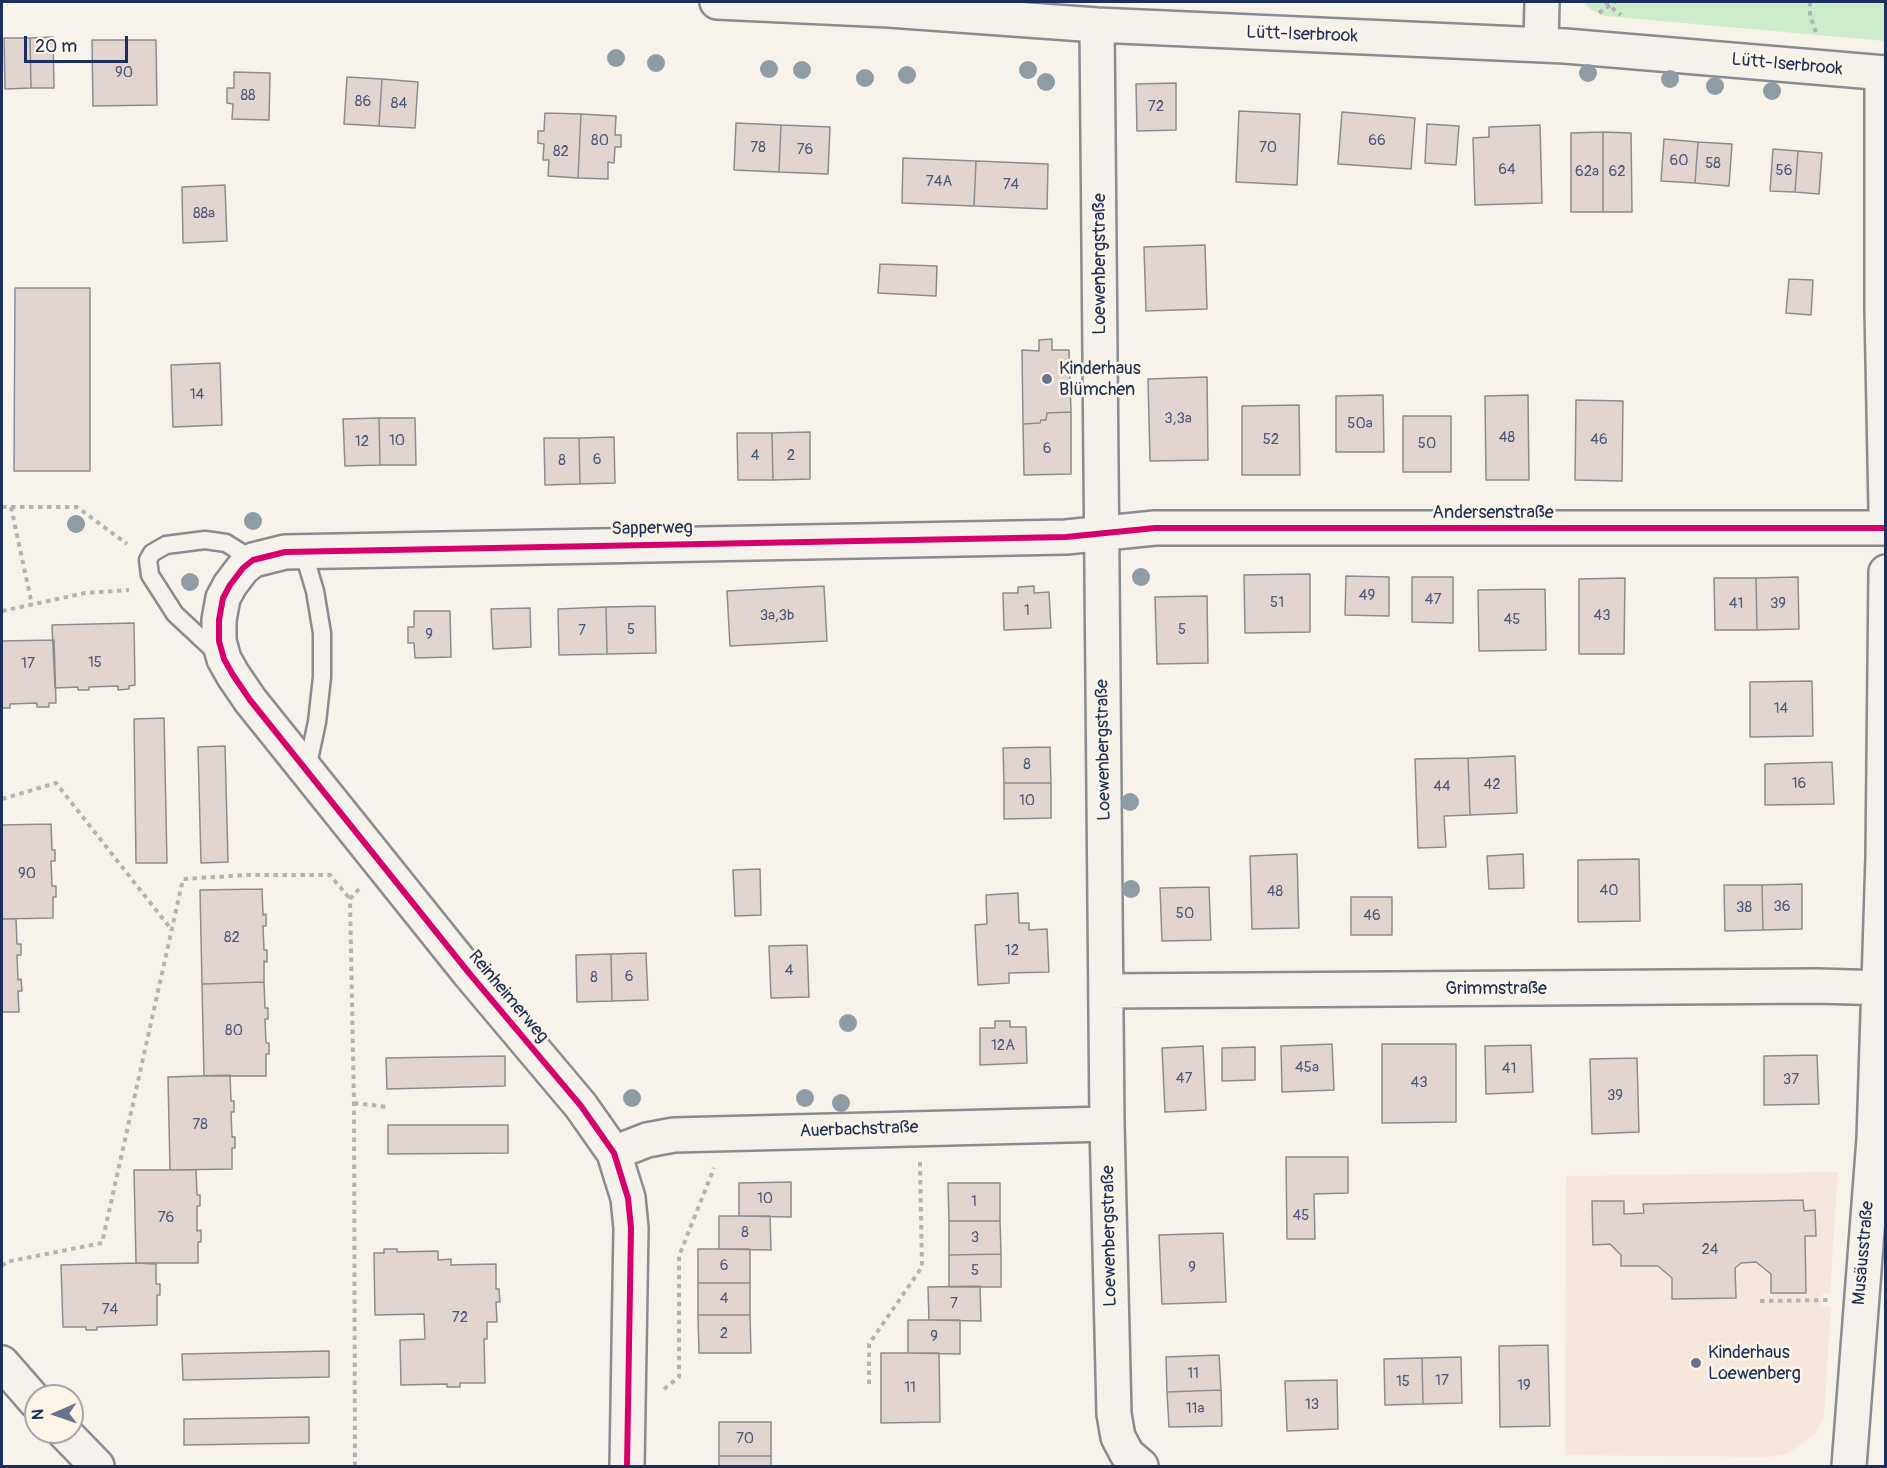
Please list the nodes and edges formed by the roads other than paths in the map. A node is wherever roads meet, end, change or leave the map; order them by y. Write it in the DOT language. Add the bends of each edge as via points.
graph roads {
  1 [pos="717,2"];
  2 [pos="1542,2"];
  3 [pos="889,6"];
  4 [pos="1097,25"];
  5 [pos="1541,45"];
  6 [pos="1884,73"];
  7 [pos="1884,310"];
  8 [pos="1886,510"];
  9 [pos="1886,528"];
  10 [pos="1101,533"];
  11 [pos="303,551"];
  12 [pos="253,560"];
  13 [pos="1886,572"];
  14 [pos="224,659"];
  15 [pos="307,769"];
  16 [pos="1882,988"];
  17 [pos="1107,991"];
  18 [pos="1107,1124"];
  19 [pos="614,1153"];
  20 [pos="2,1363"];
  21 [pos="24,1388"];
  22 [pos="75,1444"];
  23 [pos="97,1467"];
  24 [pos="627,1467"];
  25 [pos="1141,1467"];
  26 [pos="1848,1467"];
  1 -- 3 [label="street, Lütt-Iserbrook"];
  2 -- 5 [label="street"];
  3 -- 4 [label="street, Lütt-Iserbrook"];
  4 -- 5 [label="street, Lütt-Iserbrook"];
  4 -- 10 [label="street, Loewenbergstraße"];
  5 -- 6 [label="street, Lütt-Iserbrook"];
  6 -- 7 [label="street"];
  7 -- 8 [label="street"];
  9 -- 10 [label="street, Andersenstraße" via="1155,528"];
  10 -- 11 [label="street, Sapperweg" via="1066,537"];
  10 -- 17 [label="street, Loewenbergstraße"];
  11 -- 12 [label="street, Sapperweg"];
  11 -- 15 [label="lane" via="322,633 317,723"];
  12 -- 14 [label="street, Reinheimerweg" via="223,598 219,641"];
  12 -- 14 [label="lane" via="226,543 205,540 166,546 152,553 148,560 150,575 175,614"];
  13 -- 16 [label="street, Musäusstraße"];
  14 -- 15 [label="street, Reinheimerweg" via="250,700"];
  15 -- 19 [label="street, Reinheimerweg" via="581,1106"];
  16 -- 17 [label="street, Grimmstraße"];
  16 -- 26 [label="street, Musäusstraße" via="1872,1172"];
  17 -- 18 [label="street, Loewenbergstraße"];
  18 -- 19 [label="street, Auerbachstraße" via="674,1135"];
  18 -- 25 [label="street, Loewenbergstraße" via="1114,1414 1118,1437 1127,1454"];
  19 -- 24 [label="street, Reinheimerweg" via="628,1198 631,1228"];
  20 -- 21 [label="street"];
  22 -- 23 [label="street"];
}
